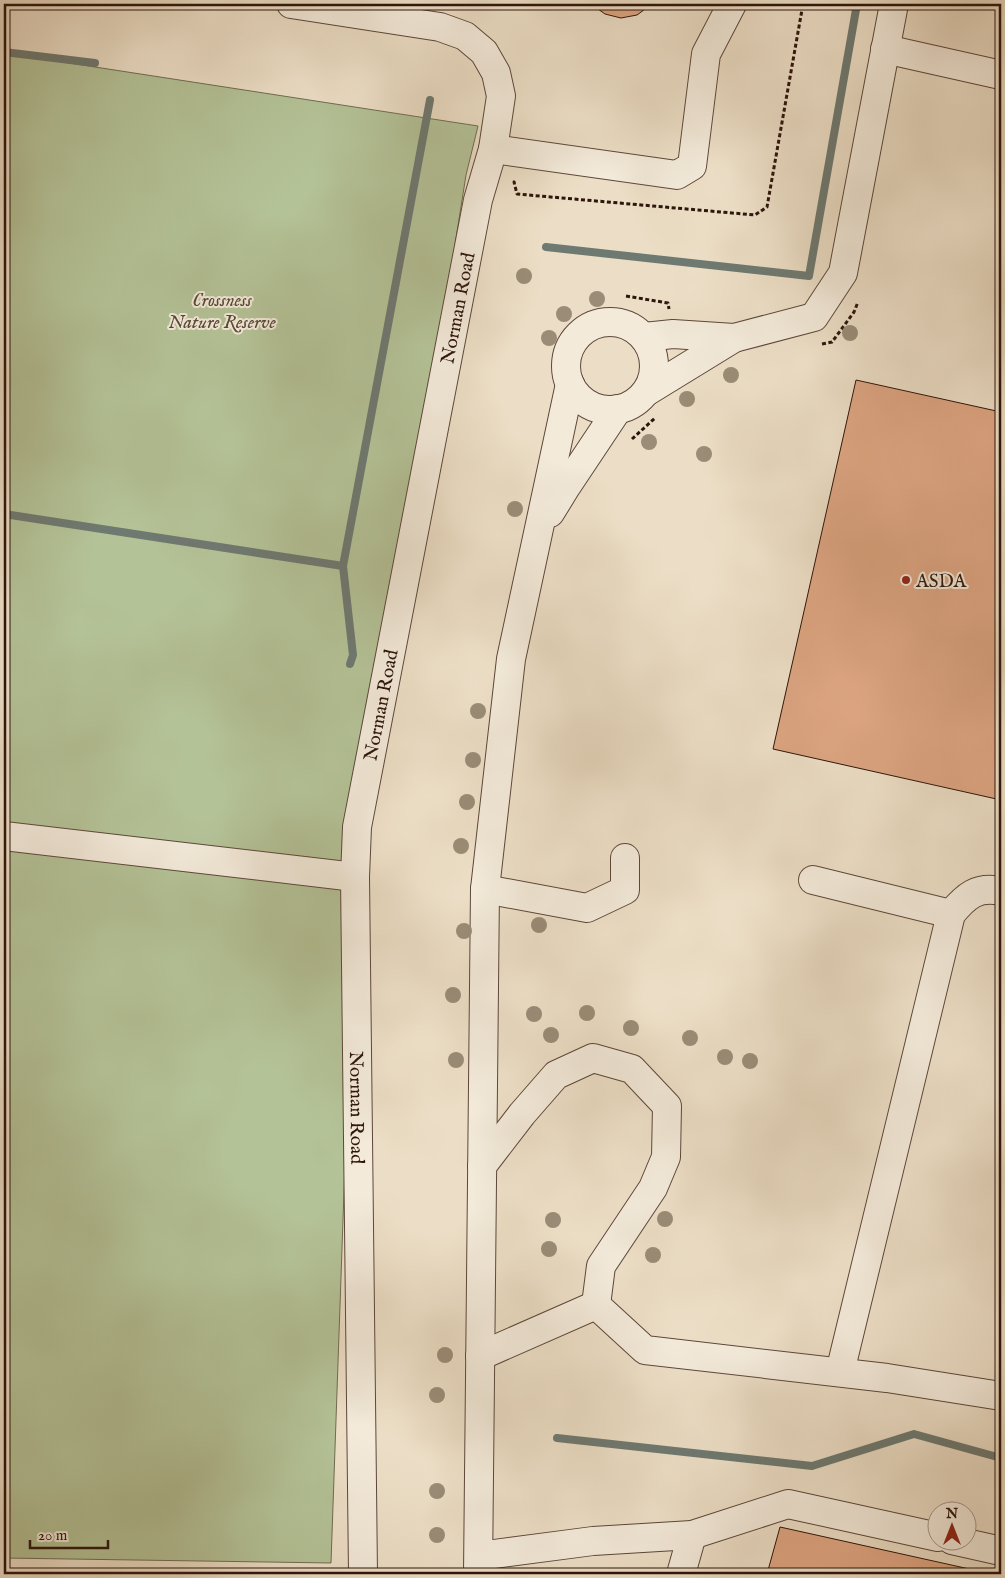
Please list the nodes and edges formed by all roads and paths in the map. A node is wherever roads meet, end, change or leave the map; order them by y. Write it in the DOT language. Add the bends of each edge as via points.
graph roads {
  1 [pos="291,4"];
  2 [pos="732,4"];
  3 [pos="894,4"];
  4 [pos="886,49"];
  5 [pos="1001,75"];
  6 [pos="493,149"];
  7 [pos="860,296"];
  8 [pos="644,337"];
  9 [pos="734,338"];
  10 [pos="815,346"];
  11 [pos="570,384"];
  12 [pos="653,403"];
  13 [pos="618,409"];
  14 [pos="626,446"];
  15 [pos="539,532"];
  16 [pos="4,836"];
  17 [pos="624,858"];
  18 [pos="355,877"];
  19 [pos="813,880"];
  20 [pos="485,889"];
  21 [pos="1001,891"];
  22 [pos="951,914"];
  23 [pos="482,1166"];
  24 [pos="596,1306"];
  25 [pos="480,1356"];
  26 [pos="840,1372"];
  27 [pos="1001,1396"];
  28 [pos="692,1535"];
  29 [pos="928,1535"];
  30 [pos="978,1546"];
  31 [pos="1001,1551"];
  32 [pos="478,1565"];
  33 [pos="363,1574"];
  34 [pos="681,1574"];
  1 -- 6 [label="street, Norman Road" via="440,28 465,36 484,52 496,73 501,96"];
  2 -- 6 [label="street" via="706,54 692,166 677,176"];
  3 -- 4 [label="street"];
  4 -- 5 [label="street"];
  4 -- 9 [label="street" via="843,272 814,317"];
  6 -- 18 [label="street, Norman Road" via="478,200 357,826"];
  7 -- 10 [label="path" via="854,312 832,342"];
  8 -- 9 [label="street" via="673,334"];
  8 -- 11 [label="street" via="628,325 609,321 588,327 568,352 566,368"];
  8 -- 12 [label="street" via="654,356"];
  9 -- 12 [label="street"];
  11 -- 13 [label="street" via="581,399 594,407"];
  11 -- 15 [label="street"];
  12 -- 13 [label="street" via="635,402"];
  12 -- 14 [label="path"];
  13 -- 15 [label="street"];
  15 -- 20 [label="street" via="511,659"];
  16 -- 18 [label="street"];
  17 -- 20 [label="street" via="625,890 587,908"];
  18 -- 33 [label="street, Norman Road"];
  19 -- 22 [label="street"];
  20 -- 23 [label="street"];
  21 -- 22 [label="street" via="988,888 965,897"];
  22 -- 26 [label="street"];
  23 -- 24 [label="street" via="556,1076 593,1058 632,1069 667,1106 666,1157 653,1188 601,1266"];
  23 -- 25 [label="street"];
  24 -- 25 [label="street"];
  24 -- 26 [label="street" via="645,1350"];
  25 -- 32 [label="street"];
  26 -- 27 [label="street"];
  28 -- 29 [label="street" via="788,1504"];
  28 -- 32 [label="street" via="593,1541"];
  28 -- 34 [label="street"];
  30 -- 31 [label="street"];
}
